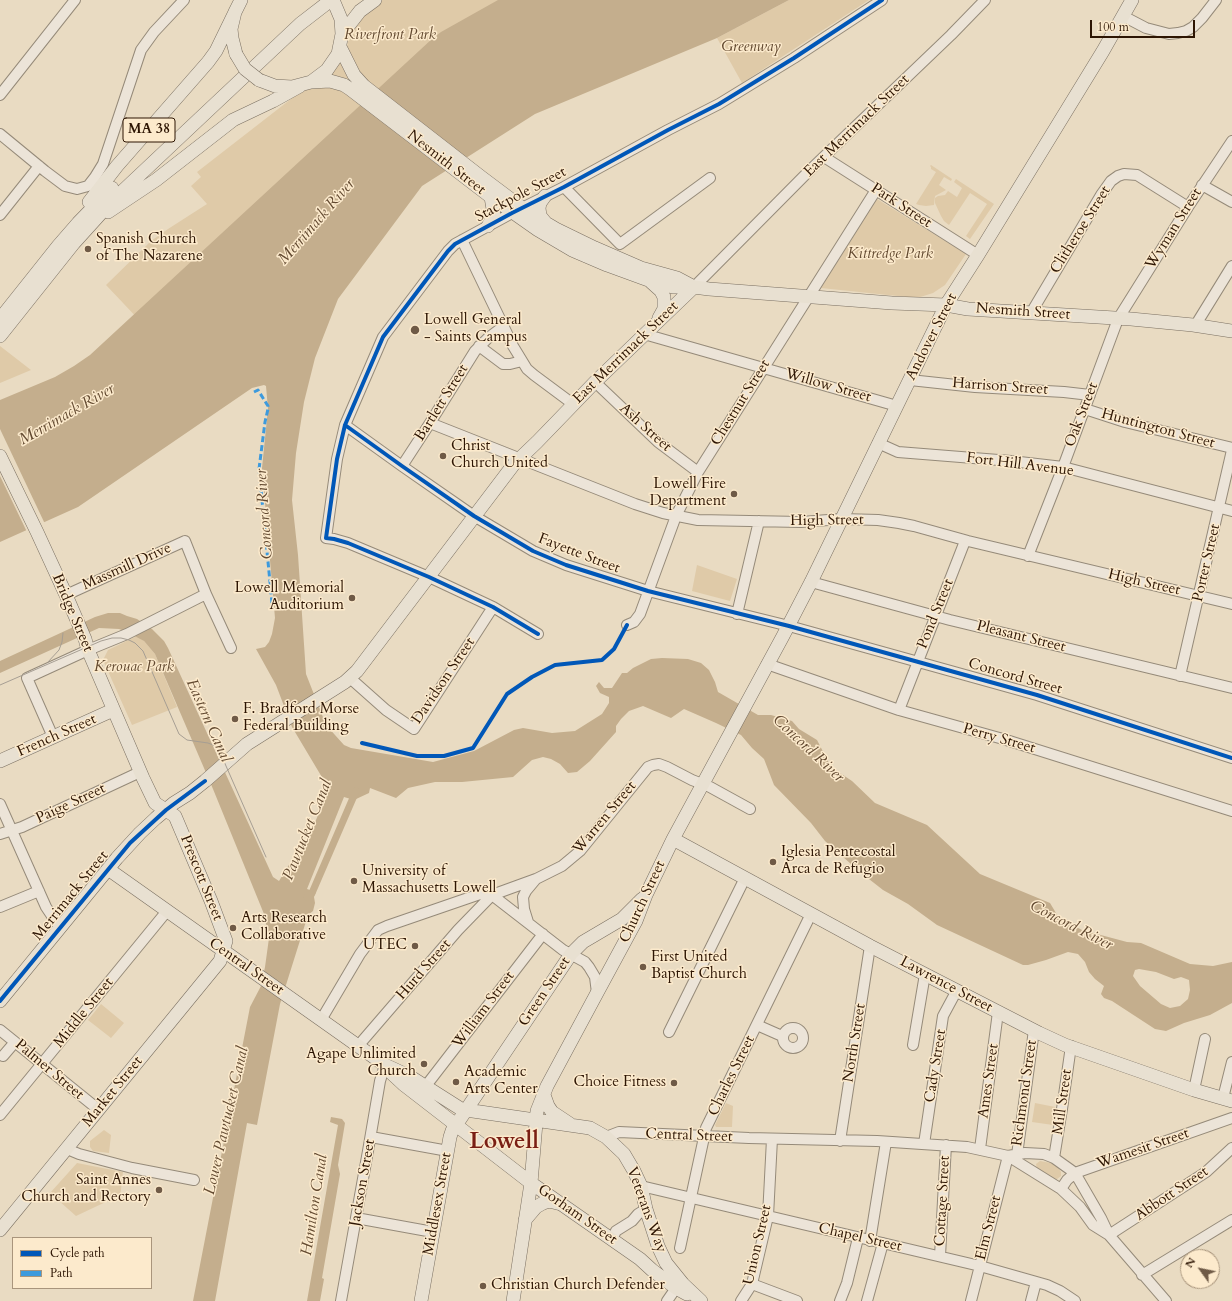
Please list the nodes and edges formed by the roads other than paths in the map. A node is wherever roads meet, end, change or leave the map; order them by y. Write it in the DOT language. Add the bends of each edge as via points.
graph roads {
  1 [pos="75,0"];
  2 [pos="184,0"];
  3 [pos="241,0"];
  4 [pos="316,0"];
  5 [pos="332,0"];
  6 [pos="375,0"];
  7 [pos="882,0"];
  8 [pos="985,0"];
  9 [pos="1132,0"];
  10 [pos="1216,0"];
  11 [pos="235,12"];
  12 [pos="1123,16"];
  13 [pos="342,34"];
  14 [pos="340,47"];
  15 [pos="306,84"];
  16 [pos="360,90"];
  17 [pos="0,95"];
  18 [pos="0,134"];
  19 [pos="1232,141"];
  20 [pos="824,157"];
  21 [pos="38,166"];
  22 [pos="710,178"];
  23 [pos="476,180"];
  24 [pos="1202,185"];
  25 [pos="564,187"];
  26 [pos="876,190"];
  27 [pos="545,196"];
  28 [pos="491,198"];
  29 [pos="1232,202"];
  30 [pos="1188,207"];
  31 [pos="517,210"];
  32 [pos="0,215"];
  33 [pos="545,222"];
  34 [pos="488,226"];
  35 [pos="86,229"];
  36 [pos="462,240"];
  37 [pos="58,246"];
  38 [pos="978,255"];
  39 [pos="1232,266"];
  40 [pos="649,281"];
  41 [pos="694,287"];
  42 [pos="808,296"];
  43 [pos="946,305"];
  44 [pos="1031,313"];
  45 [pos="0,319"];
  46 [pos="1118,319"];
  47 [pos="656,322"];
  48 [pos="504,326"];
  49 [pos="1195,326"];
  50 [pos="1232,331"];
  51 [pos="644,334"];
  52 [pos="0,336"];
  53 [pos="479,346"];
  54 [pos="522,361"];
  55 [pos="763,367"];
  56 [pos="910,380"];
  57 [pos="595,382"];
  58 [pos="1090,395"];
  59 [pos="573,404"];
  60 [pos="897,406"];
  61 [pos="1085,408"];
  62 [pos="430,423"];
  63 [pos="345,425"];
  64 [pos="878,443"];
  65 [pos="1232,449"];
  66 [pos="0,456"];
  67 [pos="520,458"];
  68 [pos="402,466"];
  69 [pos="1063,467"];
  70 [pos="698,472"];
  71 [pos="1219,508"];
  72 [pos="1232,511"];
  73 [pos="474,516"];
  74 [pos="676,516"];
  75 [pos="842,519"];
  76 [pos="759,521"];
  77 [pos="965,541"];
  78 [pos="1028,556"];
  79 [pos="429,577"];
  80 [pos="811,582"];
  81 [pos="648,592"];
  82 [pos="206,594"];
  83 [pos="66,595"];
  84 [pos="1199,596"];
  85 [pos="1232,604"];
  86 [pos="493,607"];
  87 [pos="737,614"];
  88 [pos="936,616"];
  89 [pos="627,625"];
  90 [pos="789,626"];
  91 [pos="538,634"];
  92 [pos="86,644"];
  93 [pos="232,648"];
  94 [pos="917,662"];
  95 [pos="767,664"];
  96 [pos="1180,676"];
  97 [pos="350,678"];
  98 [pos="755,686"];
  99 [pos="1232,688"];
  100 [pos="113,710"];
  101 [pos="899,710"];
  102 [pos="53,737"];
  103 [pos="1232,758"];
  104 [pos="0,761"];
  105 [pos="224,765"];
  106 [pos="140,772"];
  107 [pos="703,784"];
  108 [pos="0,804"];
  109 [pos="750,808"];
  110 [pos="166,810"];
  111 [pos="1232,811"];
  112 [pos="12,830"];
  113 [pos="0,834"];
  114 [pos="673,839"];
  115 [pos="108,869"];
  116 [pos="745,878"];
  117 [pos="536,879"];
  118 [pos="39,891"];
  119 [pos="492,895"];
  120 [pos="646,895"];
  121 [pos="0,907"];
  122 [pos="167,911"];
  123 [pos="811,914"];
  124 [pos="528,922"];
  125 [pos="60,928"];
  126 [pos="543,934"];
  127 [pos="870,946"];
  128 [pos="223,951"];
  129 [pos="571,954"];
  130 [pos="925,974"];
  131 [pos="957,990"];
  132 [pos="597,993"];
  133 [pos="0,1001"];
  134 [pos="998,1012"];
  135 [pos="322,1020"];
  136 [pos="757,1025"];
  137 [pos="0,1030"];
  138 [pos="1034,1030"];
  139 [pos="669,1032"];
  140 [pos="782,1036"];
  141 [pos="1205,1039"];
  142 [pos="15,1042"];
  143 [pos="913,1045"];
  144 [pos="358,1046"];
  145 [pos="1071,1046"];
  146 [pos="3,1056"];
  147 [pos="1232,1062"];
  148 [pos="42,1063"];
  149 [pos="385,1065"];
  150 [pos="425,1087"];
  151 [pos="1194,1090"];
  152 [pos="544,1095"];
  153 [pos="1228,1100"];
  154 [pos="99,1110"];
  155 [pos="466,1110"];
  156 [pos="0,1115"];
  157 [pos="1232,1118"];
  158 [pos="536,1120"];
  159 [pos="456,1125"];
  160 [pos="573,1125"];
  161 [pos="704,1136"];
  162 [pos="371,1137"];
  163 [pos="606,1137"];
  164 [pos="772,1139"];
  165 [pos="840,1141"];
  166 [pos="886,1142"];
  167 [pos="924,1144"];
  168 [pos="946,1145"];
  169 [pos="1232,1148"];
  170 [pos="67,1149"];
  171 [pos="980,1149"];
  172 [pos="448,1151"];
  173 [pos="1012,1155"];
  174 [pos="1050,1156"];
  175 [pos="1036,1173"];
  176 [pos="1074,1173"];
  177 [pos="194,1180"];
  178 [pos="531,1183"];
  179 [pos="641,1186"];
  180 [pos="1061,1189"];
  181 [pos="691,1198"];
  182 [pos="561,1204"];
  183 [pos="646,1208"];
  184 [pos="768,1216"];
  185 [pos="356,1218"];
  186 [pos="525,1220"];
  187 [pos="1232,1220"];
  188 [pos="0,1230"];
  189 [pos="433,1232"];
  190 [pos="1109,1235"];
  191 [pos="858,1238"];
  192 [pos="612,1239"];
  193 [pos="870,1240"];
  194 [pos="883,1244"];
  195 [pos="658,1246"];
  196 [pos="680,1248"];
  197 [pos="940,1256"];
  198 [pos="640,1259"];
  199 [pos="980,1266"];
  200 [pos="1142,1275"];
  201 [pos="1036,1282"];
  202 [pos="752,1284"];
  203 [pos="676,1288"];
  204 [pos="341,1301"];
  205 [pos="421,1301"];
  206 [pos="512,1301"];
  207 [pos="667,1301"];
  208 [pos="700,1301"];
  209 [pos="741,1301"];
  210 [pos="797,1301"];
  211 [pos="840,1301"];
  212 [pos="867,1301"];
  213 [pos="971,1301"];
  214 [pos="1031,1301"];
  215 [pos="1075,1301"];
  216 [pos="1166,1301"];
  1 -- 17 [label="street"];
  2 -- 21 [label="street" via="141,50 108,152 101,168 88,186 77,189 65,186"];
  3 -- 11 [label="main road"];
  4 -- 37 [label="main road" via="129,172"];
  5 -- 13 [label="main road" via="340,16"];
  5 -- 35 [label="main road" via="288,35 125,188"];
  6 -- 13 [label="main road" via="360,11"];
  7 -- 25 [label="street, Stackpole Street" via="719,104"];
  8 -- 20 [label="street, East Merrimack Street"];
  9 -- 12 [label="main road, Andover Street"];
  10 -- 12 [label="street" via="1193,27 1178,33 1169,34 1146,28"];
  11 -- 15 [label="main road, Nesmith Street, bridge" via="231,34 236,54 245,69 259,80 275,86"];
  11 -- 37 [label="main road, MA 38" via="208,62 109,177"];
  12 -- 38 [label="main road, Andover Street"];
  13 -- 14 [label="main road"];
  14 -- 15 [label="main road" via="327,70"];
  14 -- 16 [label="main road, Nesmith Street / MA 38"];
  15 -- 16 [label="main road, Nesmith Street / MA 38" via="336,82"];
  15 -- 35 [label="main road, MA 38" via="224,126 151,184"];
  16 -- 23 [label="main road, Nesmith Street / MA 38"];
  18 -- 21 [label="street"];
  19 -- 24 [label="street, Wyman Street"];
  20 -- 26 [label="street, Park Street"];
  20 -- 41 [label="street, East Merrimack Street"];
  21 -- 32 [label="street"];
  22 -- 25 [label="street" via="620,244"];
  23 -- 28 [label="main road, Nesmith Street / MA 38"];
  23 -- 31 [label="main road, Nesmith Street / MA 38"];
  24 -- 29 [label="street"];
  24 -- 30 [label="street, Wyman Street"];
  25 -- 27 [label="street, Stackpole Street"];
  26 -- 38 [label="street, Park Street"];
  26 -- 42 [label="street, Chestnut Street"];
  27 -- 31 [label="street, Stackpole Street"];
  27 -- 33 [label="main road" via="540,203 539,212"];
  28 -- 31 [label="main road, Nesmith Street / MA 38"];
  28 -- 34 [label="main road" via="494,215"];
  30 -- 44 [label="street, Clitheroe Street" via="1137,175 1118,176 1101,195"];
  30 -- 46 [label="street, Wyman Street"];
  31 -- 33 [label="main road, Nesmith Street / MA 38"];
  31 -- 34 [label="street, Stackpole Street"];
  31 -- 40 [label="main road, Nesmith Street / MA 38" via="538,230 572,250"];
  33 -- 41 [label="main road, Nesmith Street / MA 38" via="611,255 641,268 677,278"];
  34 -- 36 [label="street, Stackpole Street"];
  35 -- 52 [label="main road, MA 38"];
  36 -- 48 [label="street"];
  36 -- 63 [label="street, Stackpole Street" via="448,251 388,329"];
  37 -- 45 [label="main road, MA 38"];
  38 -- 43 [label="main road, Andover Street"];
  39 -- 49 [label="street"];
  40 -- 41 [label="main road, Nesmith Street / MA 38" via="673,287"];
  40 -- 47 [label="main road" via="658,287 664,297 664,309"];
  41 -- 42 [label="main road, Nesmith Street / MA 38"];
  41 -- 47 [label="main road, East Merrimack Street"];
  42 -- 43 [label="main road, Nesmith Street / MA 38"];
  42 -- 55 [label="street, Chestnut Street"];
  43 -- 44 [label="main road, Nesmith Street / MA 38"];
  43 -- 56 [label="main road, Andover Street"];
  44 -- 46 [label="main road, Nesmith Street / MA 38"];
  46 -- 49 [label="main road, Nesmith Street / MA 38"];
  46 -- 58 [label="street, Oak Street"];
  47 -- 51 [label="main road, East Merrimack Street"];
  48 -- 53 [label="street, Bartlett Street"];
  48 -- 54 [label="street"];
  49 -- 50 [label="main road, Nesmith Street / MA 38"];
  51 -- 55 [label="street, Willow Street"];
  51 -- 57 [label="main road, East Merrimack Street"];
  53 -- 54 [label="street" via="503,364"];
  53 -- 62 [label="street, Bartlett Street"];
  54 -- 59 [label="street" via="534,375"];
  55 -- 60 [label="street, Willow Street"];
  55 -- 70 [label="street, Chestnut Street"];
  56 -- 58 [label="street, Harrison Street"];
  56 -- 60 [label="main road, Andover Street"];
  57 -- 59 [label="main road, East Merrimack Street"];
  57 -- 70 [label="street, Ash Street" via="658,442"];
  58 -- 61 [label="street, Oak Street"];
  59 -- 67 [label="main road, East Merrimack Street"];
  60 -- 64 [label="main road, Andover Street"];
  61 -- 65 [label="street, Huntington Street" via="1125,422"];
  61 -- 69 [label="street, Oak Street"];
  62 -- 67 [label="street, High Street"];
  62 -- 68 [label="street, Bartlett Street"];
  63 -- 68 [label="street, Fayette Street"];
  63 -- 79 [label="street, Stackpole Street" via="336,459 326,538 348,543"];
  64 -- 69 [label="street, Fort Hill Avenue" via="898,452"];
  64 -- 75 [label="main road, Andover Street"];
  65 -- 71 [label="street, Porter Street"];
  66 -- 83 [label="main road, Bridge Street"];
  67 -- 73 [label="main road, East Merrimack Street"];
  67 -- 74 [label="street, High Street" via="635,504"];
  68 -- 73 [label="street, Fayette Street"];
  69 -- 71 [label="street, Fort Hill Avenue"];
  69 -- 78 [label="street, Oak Street"];
  70 -- 74 [label="street, Chestnut Street"];
  71 -- 72 [label="street, Fort Hill Avenue"];
  71 -- 84 [label="street, Porter Street"];
  73 -- 79 [label="main road, East Merrimack Street"];
  73 -- 81 [label="street, Fayette Street" via="548,558"];
  74 -- 76 [label="street, High Street" via="698,520"];
  74 -- 81 [label="street, Chestnut Street"];
  75 -- 76 [label="street, High Street" via="801,522"];
  75 -- 77 [label="street, High Street" via="898,523"];
  75 -- 80 [label="main road, Andover Street"];
  76 -- 87 [label="street"];
  77 -- 78 [label="street, High Street"];
  77 -- 88 [label="street, Pond Street"];
  78 -- 84 [label="street, High Street"];
  79 -- 86 [label="street"];
  79 -- 97 [label="main road, East Merrimack Street" via="366,661"];
  80 -- 88 [label="street, Pleasant Street"];
  80 -- 90 [label="main road, Andover Street"];
  81 -- 87 [label="street, Fayette Street"];
  81 -- 89 [label="street, Chestnut Street" via="640,614 634,622"];
  82 -- 83 [label="street, Massmill Drive" via="185,541"];
  82 -- 92 [label="street" via="127,633"];
  82 -- 93 [label="street"];
  83 -- 92 [label="main road, Bridge Street"];
  84 -- 85 [label="street, High Street"];
  84 -- 96 [label="street, Porter Street"];
  86 -- 91 [label="street"];
  86 -- 97 [label="street, Davidson Street" via="414,729 386,710"];
  87 -- 90 [label="street, Fayette Street"];
  88 -- 94 [label="street, Pond Street"];
  88 -- 96 [label="street, Pleasant Street"];
  90 -- 94 [label="street, Concord Street"];
  90 -- 95 [label="main road, Andover Street"];
  92 -- 100 [label="main road, Bridge Street"];
  92 -- 102 [label="street" via="27,678"];
  94 -- 101 [label="street, Pond Street"];
  94 -- 103 [label="street, Concord Street" via="1037,695"];
  95 -- 98 [label="main road, Andover Street"];
  95 -- 101 [label="street, Perry Street"];
  96 -- 99 [label="street, Pleasant Street"];
  97 -- 105 [label="main road, East Merrimack Street" via="247,744"];
  98 -- 107 [label="main road, Church Street"];
  100 -- 102 [label="main road, French Street"];
  100 -- 106 [label="main road, Bridge Street"];
  101 -- 111 [label="street, Perry Street" via="1003,739"];
  102 -- 104 [label="main road, French Street"];
  105 -- 110 [label="main road, Merrimack Street"];
  106 -- 110 [label="main road, Bridge Street" via="155,803"];
  106 -- 112 [label="street, Paige Street"];
  107 -- 109 [label="street, Warren Street"];
  107 -- 114 [label="main road, Church Street"];
  107 -- 117 [label="street, Warren Street" via="659,764 648,767 580,851 562,866"];
  108 -- 112 [label="street"];
  110 -- 115 [label="main road, Merrimack Street" via="140,833"];
  110 -- 128 [label="main road, Prescott Street" via="175,816 211,901 226,941"];
  112 -- 113 [label="street, Paige Street"];
  112 -- 118 [label="street"];
  114 -- 116 [label="main road, Lawrence Street"];
  114 -- 120 [label="main road, Church Street"];
  115 -- 122 [label="main road, Central Street"];
  115 -- 125 [label="main road, Merrimack Street"];
  116 -- 123 [label="main road, Lawrence Street"];
  116 -- 139 [label="street"];
  117 -- 119 [label="street, Warren Street"];
  117 -- 124 [label="street" via="523,897"];
  118 -- 121 [label="street"];
  118 -- 125 [label="street"];
  119 -- 124 [label="street"];
  119 -- 135 [label="street, Warren Street" via="480,894 378,930 363,949"];
  119 -- 144 [label="street, Hurd Street" via="458,930"];
  120 -- 129 [label="main road, Green Street" via="622,919 583,942"];
  120 -- 132 [label="main road, Church Street" via="636,921"];
  122 -- 128 [label="main road, Central Street"];
  122 -- 148 [label="street, Middle Street"];
  123 -- 127 [label="main road, Lawrence Street"];
  123 -- 136 [label="street, Charles Street"];
  124 -- 126 [label="street"];
  125 -- 133 [label="main road, Merrimack Street"];
  126 -- 129 [label="street"];
  126 -- 150 [label="street, William Street"];
  127 -- 130 [label="main road, Lawrence Street"];
  127 -- 165 [label="street, North Street"];
  128 -- 135 [label="main road, Central Street"];
  128 -- 154 [label="main road, Market Street" via="220,961"];
  129 -- 132 [label="street" via="589,967 595,977"];
  129 -- 155 [label="main road, Green Street"];
  130 -- 131 [label="main road, Lawrence Street"];
  130 -- 143 [label="street"];
  131 -- 134 [label="main road, Lawrence Street"];
  131 -- 167 [label="street, Cady Street" via="943,1016"];
  132 -- 152 [label="main road, Church Street"];
  134 -- 138 [label="main road, Lawrence Street"];
  134 -- 171 [label="street, Ames Street"];
  135 -- 144 [label="main road, Central Street"];
  136 -- 140 [label="street"];
  136 -- 161 [label="street, Charles Street"];
  137 -- 142 [label="street, Palmer Street"];
  138 -- 145 [label="main road, Lawrence Street"];
  138 -- 173 [label="street, Richmond Street"];
  141 -- 151 [label="street"];
  142 -- 146 [label="street"];
  142 -- 148 [label="street, Palmer Street"];
  144 -- 149 [label="main road, Central Street"];
  145 -- 151 [label="main road, Lawrence Street"];
  145 -- 174 [label="street, Mill Street" via="1062,1109"];
  147 -- 153 [label="street"];
  148 -- 154 [label="street, Palmer Street"];
  148 -- 156 [label="street, Middle Street"];
  149 -- 150 [label="main road, Central Street"];
  149 -- 159 [label="main road, Central Street" via="399,1081"];
  149 -- 162 [label="street, Jackson Street"];
  150 -- 155 [label="main road, Central Street"];
  151 -- 153 [label="main road, Lawrence Street"];
  152 -- 158 [label="main road, Church Street"];
  152 -- 160 [label="main road" via="552,1112"];
  154 -- 170 [label="main road, Market Street"];
  155 -- 158 [label="main road, Central Street"];
  155 -- 159 [label="main road, Middlesex Street"];
  157 -- 176 [label="street, Wamesit Street"];
  158 -- 160 [label="main road, Central Street"];
  158 -- 178 [label="main road, Church Street"];
  159 -- 172 [label="main road, Middlesex Street" via="451,1134"];
  159 -- 178 [label="main road, Gorham Street"];
  160 -- 163 [label="main road, Central Street" via="590,1128"];
  161 -- 163 [label="street, Central Street" via="619,1132"];
  161 -- 164 [label="street, Central Street"];
  161 -- 181 [label="street, Charles Street"];
  162 -- 172 [label="street"];
  162 -- 185 [label="street, Jackson Street"];
  163 -- 179 [label="main road, Veterans Way" via="630,1162"];
  164 -- 165 [label="street, Central Street"];
  164 -- 184 [label="street, Union Street"];
  165 -- 166 [label="street, Central Street"];
  166 -- 167 [label="street, Central Street"];
  166 -- 193 [label="street"];
  167 -- 168 [label="street, Central Street"];
  168 -- 171 [label="street, Central Street"];
  168 -- 197 [label="street, Cottage Street"];
  169 -- 190 [label="street, Abbott Street" via="1206,1172"];
  170 -- 177 [label="street" via="132,1168"];
  170 -- 188 [label="main road, Market Street"];
  171 -- 173 [label="street, Central Street"];
  172 -- 189 [label="main road, Middlesex Street"];
  173 -- 174 [label="street, Central Street" via="1024,1153"];
  173 -- 175 [label="street, Central Street"];
  173 -- 199 [label="street, Elm Street"];
  174 -- 175 [label="street" via="1038,1157 1035,1160"];
  174 -- 176 [label="street, Central Street"];
  175 -- 180 [label="street, Central Street"];
  176 -- 180 [label="street"];
  176 -- 190 [label="street, Central Street"];
  178 -- 182 [label="main road, Gorham Street"];
  178 -- 186 [label="main road, Church Street"];
  179 -- 181 [label="street, Chapel Street"];
  179 -- 183 [label="main road, Veterans Way"];
  180 -- 190 [label="street, Central Street" via="1080,1207 1093,1225"];
  181 -- 184 [label="street, Chapel Street"];
  181 -- 196 [label="street, Charles Street"];
  182 -- 186 [label="main road" via="549,1201 543,1203"];
  182 -- 192 [label="main road, Gorham Street"];
  183 -- 192 [label="street" via="616,1231"];
  183 -- 195 [label="main road, Veterans Way"];
  184 -- 191 [label="street, Chapel Street"];
  184 -- 202 [label="street, Union Street"];
  185 -- 189 [label="street"];
  185 -- 204 [label="street, Jackson Street"];
  186 -- 206 [label="main road, Church Street"];
  187 -- 200 [label="street"];
  189 -- 205 [label="main road, Middlesex Street"];
  190 -- 200 [label="street, Central Street"];
  191 -- 193 [label="street, Chapel Street"];
  191 -- 211 [label="street"];
  192 -- 198 [label="main road, Gorham Street"];
  193 -- 194 [label="street, Chapel Street"];
  194 -- 197 [label="street, Chapel Street"];
  194 -- 212 [label="street"];
  195 -- 198 [label="main road" via="654,1255 645,1260"];
  195 -- 208 [label="main road, Veterans Way" via="673,1273"];
  197 -- 199 [label="street, Chapel Street"];
  198 -- 203 [label="main road, Gorham Street"];
  199 -- 201 [label="street, Chapel Street"];
  199 -- 213 [label="street, Elm Street"];
  200 -- 216 [label="street, Central Street"];
  201 -- 214 [label="street"];
  201 -- 215 [label="street, Chapel Street" via="1054,1288"];
  202 -- 209 [label="street, Union Street"];
  202 -- 210 [label="street"];
  203 -- 207 [label="street"];
  203 -- 208 [label="main road, Gorham Street"];
}
